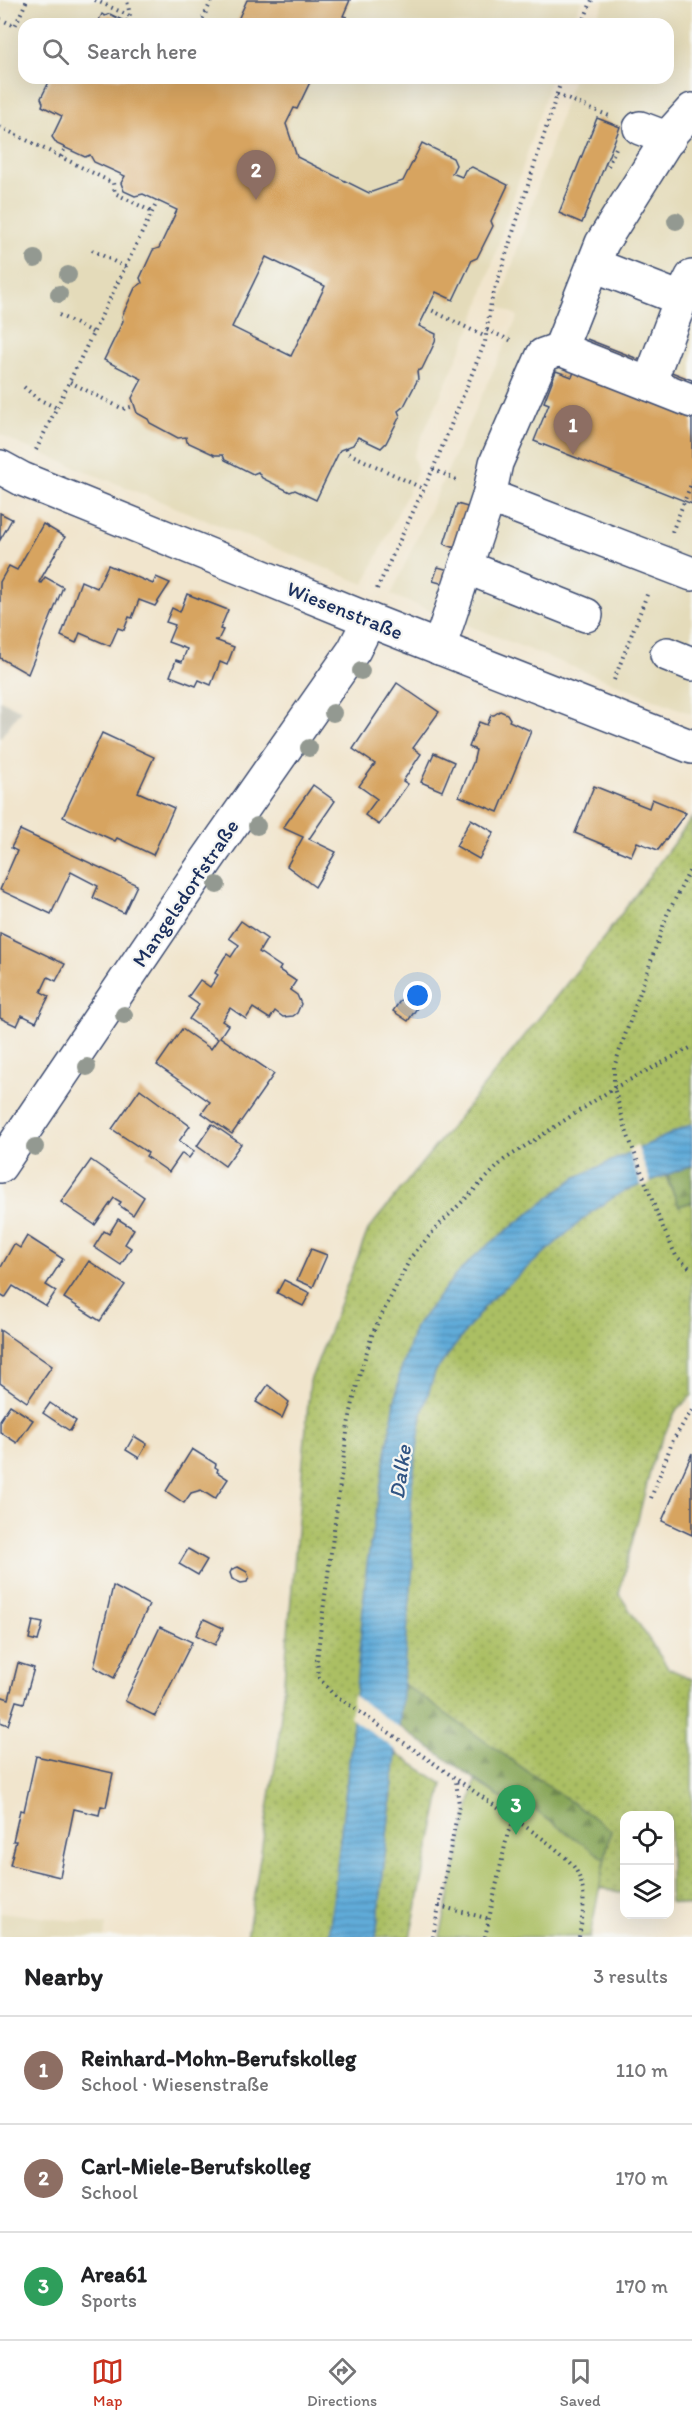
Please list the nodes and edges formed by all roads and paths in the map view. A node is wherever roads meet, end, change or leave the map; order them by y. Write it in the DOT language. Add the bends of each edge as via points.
graph roads {
  1 [pos="27,0"];
  2 [pos="95,0"];
  3 [pos="128,0"];
  4 [pos="205,0"];
  5 [pos="592,0"];
  6 [pos="211,1"];
  7 [pos="126,18"];
  8 [pos="128,18"];
  9 [pos="203,18"];
  10 [pos="584,18"];
  11 [pos="0,19"];
  12 [pos="16,22"];
  13 [pos="560,84"];
  14 [pos="557,95"];
  15 [pos="692,110"];
  16 [pos="0,127"];
  17 [pos="654,133"];
  18 [pos="64,150"];
  19 [pos="61,157"];
  20 [pos="158,200"];
  21 [pos="152,212"];
  22 [pos="593,247"];
  23 [pos="92,250"];
  24 [pos="125,267"];
  25 [pos="687,288"];
  26 [pos="427,308"];
  27 [pos="59,315"];
  28 [pos="93,333"];
  29 [pos="486,337"];
  30 [pos="560,349"];
  31 [pos="70,382"];
  32 [pos="649,384"];
  33 [pos="24,387"];
  34 [pos="692,401"];
  35 [pos="135,406"];
  36 [pos="57,408"];
  37 [pos="346,448"];
  38 [pos="11,473"];
  39 [pos="692,482"];
  40 [pos="424,489"];
  41 [pos="489,496"];
  42 [pos="686,498"];
  43 [pos="692,500"];
  44 [pos="661,562"];
  45 [pos="466,567"];
  46 [pos="692,574"];
  47 [pos="586,615"];
  48 [pos="369,620"];
  49 [pos="439,648"];
  50 [pos="601,712"];
  51 [pos="692,747"];
  52 [pos="692,866"];
  53 [pos="692,1047"];
  54 [pos="614,1088"];
  55 [pos="0,1166"];
  56 [pos="692,1270"];
  57 [pos="692,1410"];
  58 [pos="651,1498"];
  59 [pos="456,1779"];
  60 [pos="515,1820"];
  61 [pos="439,1906"];
  62 [pos="490,1919"];
  63 [pos="433,1937"];
  64 [pos="484,1937"];
  65 [pos="579,1937"];
  1 -- 12 [label="path"];
  2 -- 7 [label="path"];
  3 -- 8 [label="path"];
  4 -- 6 [label="path"];
  5 -- 10 [label="path"];
  6 -- 9 [label="path"];
  11 -- 12 [label="path" via="15,26"];
  13 -- 14 [label="path"];
  14 -- 17 [label="path"];
  14 -- 29 [label="path" via="491,302"];
  15 -- 17 [label="street"];
  16 -- 19 [label="path"];
  17 -- 22 [label="street"];
  18 -- 19 [label="path"];
  19 -- 21 [label="path" via="113,183 115,193"];
  20 -- 21 [label="path"];
  21 -- 24 [label="path"];
  22 -- 25 [label="street"];
  22 -- 30 [label="street"];
  23 -- 24 [label="path"];
  24 -- 28 [label="path"];
  25 -- 32 [label="street"];
  26 -- 29 [label="path"];
  27 -- 28 [label="path"];
  28 -- 31 [label="path"];
  29 -- 40 [label="path"];
  30 -- 32 [label="street"];
  30 -- 41 [label="street" via="543,355 496,463"];
  31 -- 35 [label="path" via="123,409"];
  31 -- 36 [label="path"];
  32 -- 34 [label="street"];
  33 -- 36 [label="path"];
  36 -- 38 [label="path"];
  37 -- 40 [label="path" via="348,453"];
  38 -- 48 [label="street, Wiesenstraße"];
  39 -- 42 [label="path"];
  40 -- 48 [label="path" via="373,597"];
  41 -- 44 [label="street"];
  41 -- 45 [label="street"];
  42 -- 43 [label="path"];
  42 -- 44 [label="path"];
  44 -- 46 [label="street"];
  44 -- 50 [label="path"];
  45 -- 47 [label="street"];
  45 -- 49 [label="street"];
  48 -- 49 [label="street, Wiesenstraße"];
  48 -- 55 [label="street, Mangelsdorfstraße" via="354,650"];
  49 -- 50 [label="street, Wiesenstraße"];
  50 -- 51 [label="street, Wiesenstraße"];
  52 -- 54 [label="path" via="667,915 651,959 614,1067"];
  53 -- 54 [label="path"];
  54 -- 56 [label="path" via="660,1221 676,1257"];
  54 -- 59 [label="path" via="504,1160 411,1257 373,1332 348,1425 317,1660 319,1678 332,1693"];
  57 -- 58 [label="path" via="673,1440"];
  59 -- 60 [label="path"];
  59 -- 61 [label="path" via="459,1805"];
  60 -- 62 [label="path" via="508,1832"];
  60 -- 65 [label="path" via="576,1869 585,1907"];
  61 -- 62 [label="path"];
  61 -- 63 [label="path"];
  62 -- 64 [label="path"];
}
